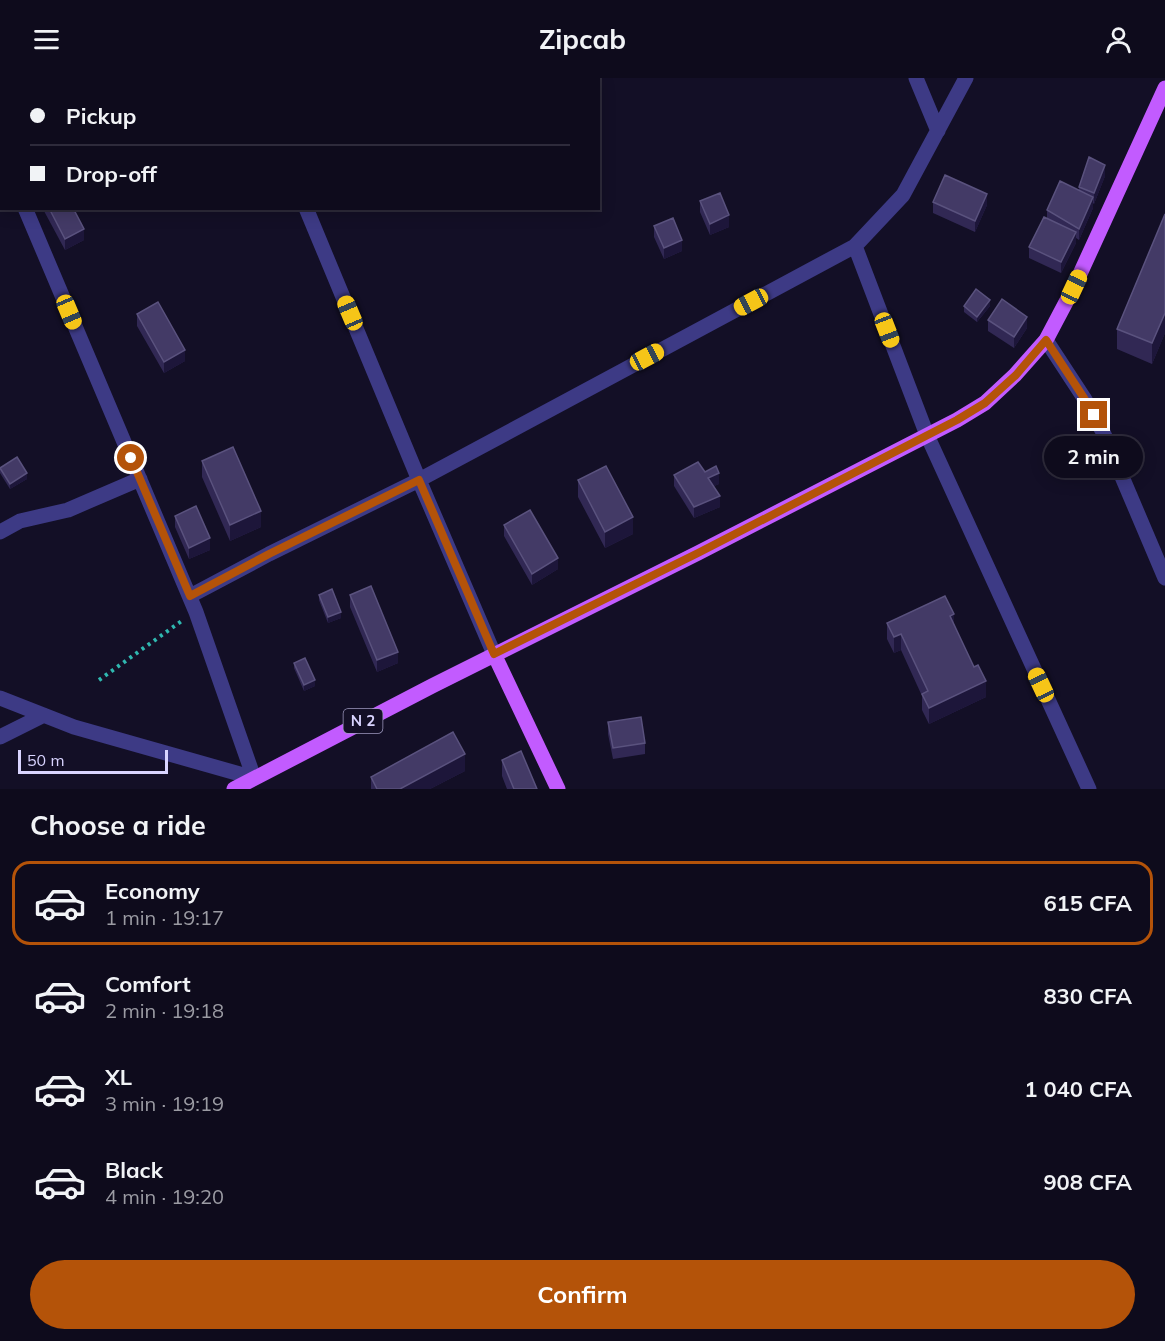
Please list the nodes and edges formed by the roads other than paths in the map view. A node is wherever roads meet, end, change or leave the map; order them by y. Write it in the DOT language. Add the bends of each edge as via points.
graph roads {
  1 [pos="916,78"];
  2 [pos="966,78"];
  3 [pos="1165,88"];
  4 [pos="938,131"];
  5 [pos="26,210"];
  6 [pos="307,210"];
  7 [pos="855,246"];
  8 [pos="1046,340"];
  9 [pos="927,435"];
  10 [pos="140,479"];
  11 [pos="419,480"];
  12 [pos="0,532"];
  13 [pos="1165,578"];
  14 [pos="190,596"];
  15 [pos="494,654"];
  16 [pos="0,698"];
  17 [pos="44,715"];
  18 [pos="0,737"];
  19 [pos="254,778"];
  20 [pos="234,789"];
  21 [pos="558,789"];
  22 [pos="1089,789"];
  1 -- 4 [label="street"];
  2 -- 4 [label="street"];
  3 -- 8 [label="main road, N 2"];
  4 -- 7 [label="street" via="903,195"];
  5 -- 10 [label="street"];
  6 -- 11 [label="street"];
  7 -- 9 [label="street"];
  7 -- 11 [label="street"];
  8 -- 9 [label="main road, N 2" via="985,403"];
  8 -- 13 [label="street" via="1103,432"];
  9 -- 15 [label="main road, N 2"];
  9 -- 22 [label="street"];
  10 -- 12 [label="street" via="68,510 20,521"];
  10 -- 14 [label="street"];
  11 -- 14 [label="street"];
  11 -- 15 [label="street"];
  14 -- 19 [label="street"];
  15 -- 19 [label="main road, N 2"];
  15 -- 21 [label="main road"];
  16 -- 17 [label="street"];
  17 -- 18 [label="street"];
  17 -- 19 [label="street"];
  19 -- 20 [label="main road, N 2"];
}
